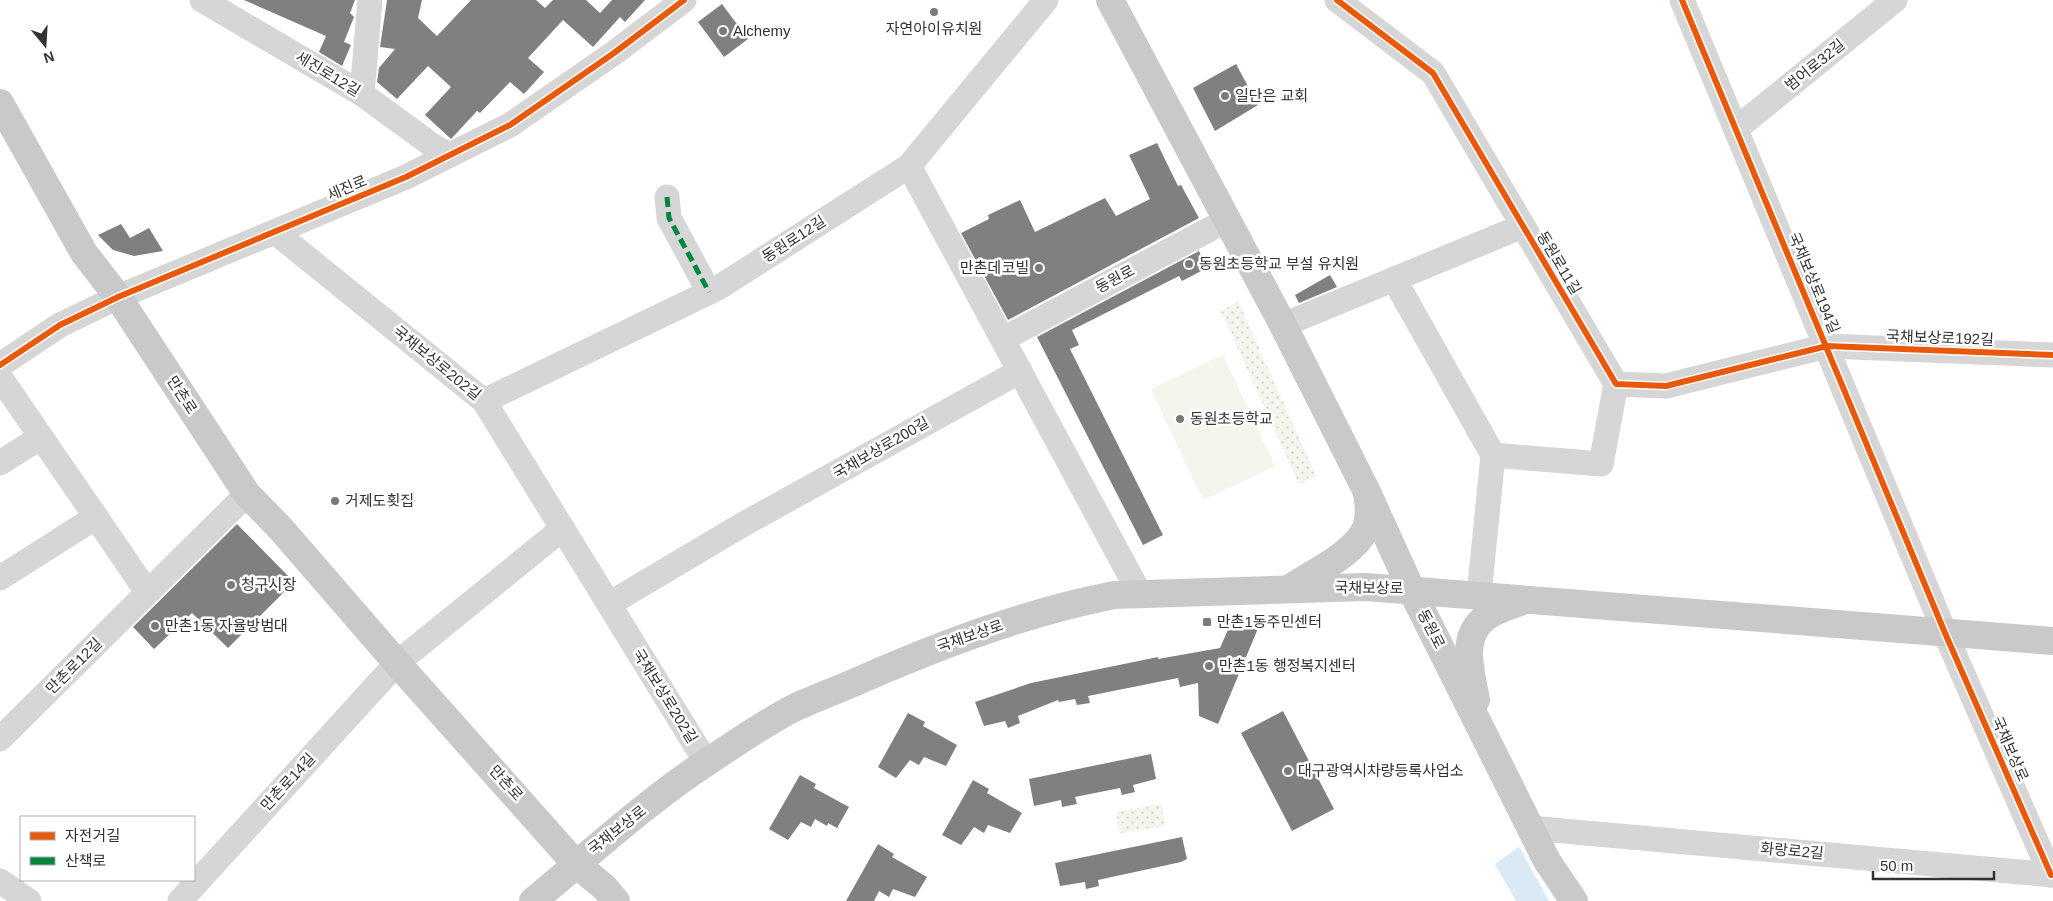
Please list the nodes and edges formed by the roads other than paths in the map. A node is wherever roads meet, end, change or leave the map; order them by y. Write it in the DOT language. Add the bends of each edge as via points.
graph roads {
  1 [pos="202,0"];
  2 [pos="370,0"];
  3 [pos="684,0"];
  4 [pos="1046,0"];
  5 [pos="1110,0"];
  6 [pos="1338,0"];
  7 [pos="1682,0"];
  8 [pos="1895,0"];
  9 [pos="362,94"];
  10 [pos="0,103"];
  11 [pos="1736,130"];
  12 [pos="450,155"];
  13 [pos="909,166"];
  14 [pos="667,197"];
  15 [pos="1227,220"];
  16 [pos="1523,226"];
  17 [pos="276,232"];
  18 [pos="1394,279"];
  19 [pos="709,292"];
  20 [pos="118,297"];
  21 [pos="1283,325"];
  22 [pos="1003,339"];
  23 [pos="1827,346"];
  24 [pos="2053,355"];
  25 [pos="0,365"];
  26 [pos="1020,371"];
  27 [pos="0,378"];
  28 [pos="1616,384"];
  29 [pos="484,401"];
  30 [pos="41,437"];
  31 [pos="1493,455"];
  32 [pos="0,463"];
  33 [pos="1367,492"];
  34 [pos="247,494"];
  35 [pos="96,517"];
  36 [pos="562,529"];
  37 [pos="0,578"];
  38 [pos="1289,588"];
  39 [pos="1411,589"];
  40 [pos="147,592"];
  41 [pos="1140,594"];
  42 [pos="1479,595"];
  43 [pos="1528,599"];
  44 [pos="609,604"];
  45 [pos="1944,632"];
  46 [pos="2053,641"];
  47 [pos="397,664"];
  48 [pos="1480,728"];
  49 [pos="0,739"];
  50 [pos="706,762"];
  51 [pos="1530,828"];
  52 [pos="575,863"];
  53 [pos="2052,875"];
  54 [pos="0,881"];
  55 [pos="29,901"];
  56 [pos="180,901"];
  57 [pos="533,901"];
  58 [pos="616,901"];
  59 [pos="1574,901"];
  1 -- 9 [label="street, 세진로12길"];
  2 -- 9 [label="street"];
  3 -- 12 [label="street, 세진로" via="515,122"];
  4 -- 13 [label="street, 동원로12길"];
  5 -- 15 [label="main road, 동원로"];
  6 -- 16 [label="street, 동원로11길" via="1433,73"];
  7 -- 11 [label="street, 국채보상로194길"];
  8 -- 11 [label="street, 범어로32길"];
  9 -- 12 [label="street, 세진로12길"];
  10 -- 20 [label="main road, 만촌로" via="84,253"];
  11 -- 23 [label="street, 국채보상로194길"];
  12 -- 17 [label="street, 세진로"];
  13 -- 19 [label="street, 동원로12길"];
  13 -- 22 [label="street"];
  14 -- 19 [label="street" via="669,218"];
  15 -- 21 [label="main road, 동원로"];
  15 -- 22 [label="street, 동원로"];
  16 -- 18 [label="street"];
  16 -- 28 [label="street, 동원로11길"];
  17 -- 20 [label="street, 세진로"];
  17 -- 29 [label="street, 국채보상로202길"];
  18 -- 21 [label="street"];
  18 -- 31 [label="street"];
  19 -- 29 [label="street, 동원로12길"];
  20 -- 25 [label="street, 세진로" via="60,325"];
  20 -- 34 [label="main road, 만촌로"];
  21 -- 33 [label="main road, 동원로"];
  22 -- 26 [label="street"];
  23 -- 24 [label="street, 국채보상로192길"];
  23 -- 28 [label="street" via="1666,386"];
  23 -- 45 [label="street, 국채보상로194길"];
  26 -- 41 [label="street"];
  26 -- 44 [label="street, 국채보상로200길"];
  27 -- 30 [label="street"];
  28 -- 31 [label="street" via="1601,464"];
  29 -- 36 [label="street, 국채보상로202길"];
  30 -- 32 [label="street"];
  30 -- 35 [label="street"];
  31 -- 42 [label="street"];
  33 -- 38 [label="main road" via="1366,528 1356,542 1336,559"];
  33 -- 39 [label="main road, 동원로"];
  34 -- 40 [label="street, 만촌로12길"];
  34 -- 47 [label="main road, 만촌로"];
  35 -- 37 [label="street"];
  35 -- 40 [label="street"];
  36 -- 44 [label="street, 국채보상로202길"];
  36 -- 47 [label="street"];
  38 -- 39 [label="main road, 국채보상로"];
  38 -- 41 [label="main road, 국채보상로"];
  39 -- 42 [label="main road, 국채보상로"];
  39 -- 48 [label="main road, 동원로"];
  40 -- 49 [label="street, 만촌로12길"];
  41 -- 50 [label="main road, 국채보상로" via="1078,602 1024,617 925,652 793,709"];
  42 -- 43 [label="main road, 국채보상로"];
  43 -- 45 [label="main road, 국채보상로"];
  43 -- 48 [label="main road" via="1486,616 1471,635 1468,656"];
  44 -- 50 [label="street, 국채보상로202길"];
  45 -- 46 [label="main road, 국채보상로"];
  45 -- 53 [label="street, 국채보상로"];
  47 -- 52 [label="main road, 만촌로"];
  47 -- 56 [label="street, 만촌로14길"];
  48 -- 51 [label="main road, 동원로"];
  50 -- 52 [label="main road, 국채보상로"];
  51 -- 53 [label="street, 화랑로2길"];
  51 -- 59 [label="main road, 동원로"];
  52 -- 57 [label="main road, 국채보상로"];
  52 -- 58 [label="main road, 만촌로"];
  54 -- 55 [label="street"];
}
